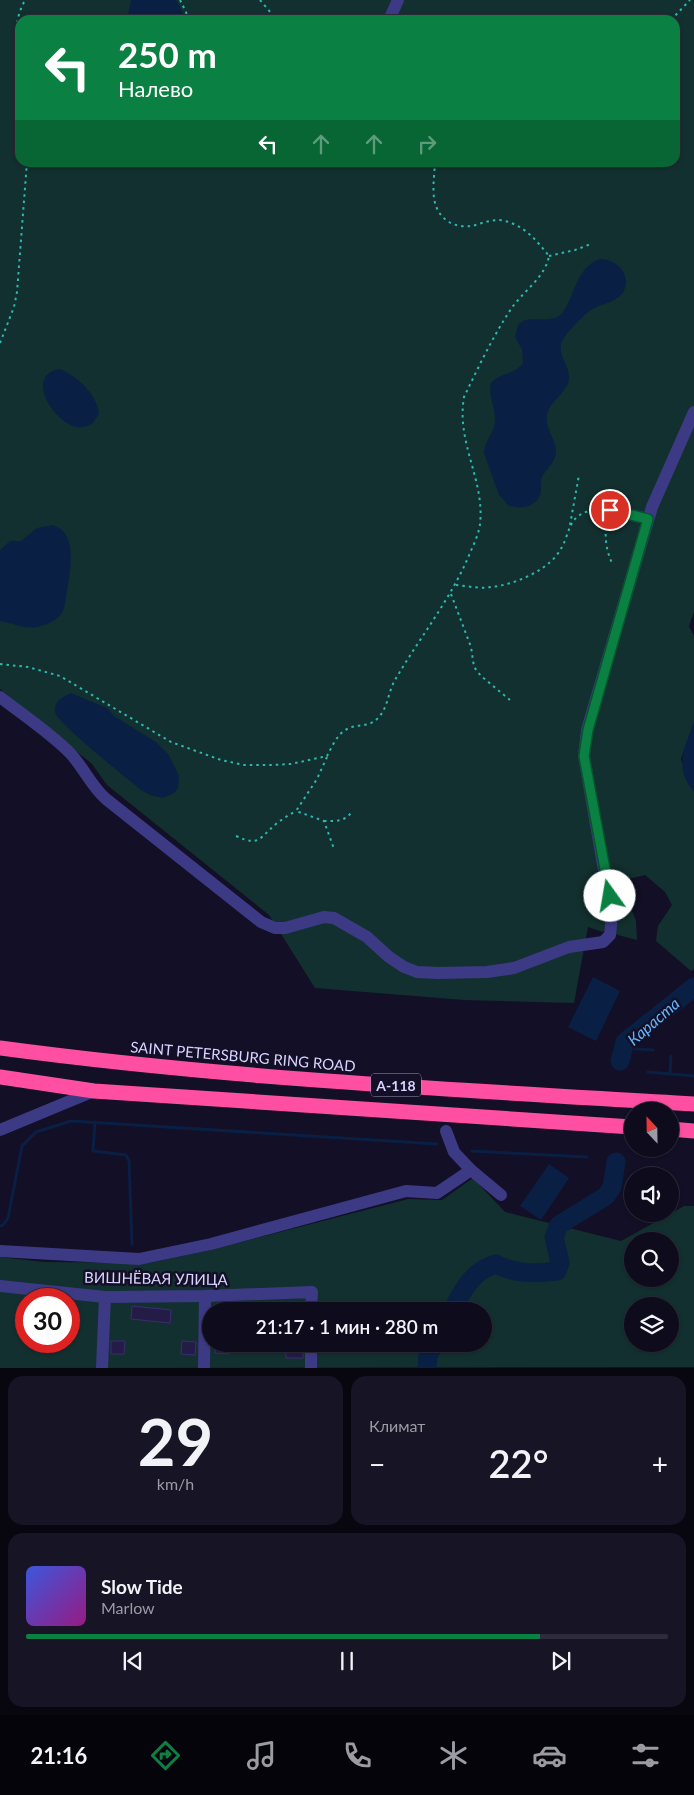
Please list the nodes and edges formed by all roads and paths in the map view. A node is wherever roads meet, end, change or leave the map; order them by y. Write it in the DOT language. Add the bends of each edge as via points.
graph roads {
  1 [pos="24,0"];
  2 [pos="180,0"];
  3 [pos="260,0"];
  4 [pos="398,0"];
  5 [pos="690,0"];
  6 [pos="18,15"];
  7 [pos="187,15"];
  8 [pos="273,15"];
  9 [pos="391,15"];
  10 [pos="676,15"];
  11 [pos="27,167"];
  12 [pos="435,167"];
  13 [pos="591,244"];
  14 [pos="549,256"];
  15 [pos="0,343"];
  16 [pos="694,412"];
  17 [pos="579,475"];
  18 [pos="610,510"];
  19 [pos="648,519"];
  20 [pos="570,526"];
  21 [pos="613,565"];
  22 [pos="456,585"];
  23 [pos="451,594"];
  24 [pos="0,664"];
  25 [pos="0,696"];
  26 [pos="510,700"];
  27 [pos="327,756"];
  28 [pos="296,811"];
  29 [pos="352,811"];
  30 [pos="324,821"];
  31 [pos="236,836"];
  32 [pos="334,849"];
  33 [pos="0,1048"];
  34 [pos="0,1077"];
  35 [pos="94,1091"];
  36 [pos="694,1104"];
  37 [pos="624,1126"];
  38 [pos="0,1130"];
  39 [pos="679,1130"];
  40 [pos="446,1131"];
  41 [pos="694,1131"];
  42 [pos="471,1170"];
  43 [pos="501,1195"];
  44 [pos="0,1251"];
  45 [pos="0,1286"];
  46 [pos="205,1296"];
  47 [pos="105,1297"];
  48 [pos="311,1302"];
  49 [pos="311,1352"];
  50 [pos="102,1368"];
  51 [pos="204,1368"];
  52 [pos="311,1368"];
  1 -- 6 [label="path"];
  2 -- 7 [label="path"];
  3 -- 8 [label="path"];
  4 -- 9 [label="street"];
  5 -- 10 [label="path"];
  11 -- 15 [label="path" via="17,292"];
  12 -- 14 [label="path" via="434,198 437,210 446,220 466,227 491,220 507,221 534,237"];
  13 -- 14 [label="path"];
  14 -- 22 [label="path" via="542,274 511,309 464,398 462,430 476,480 480,526"];
  16 -- 19 [label="street"];
  17 -- 20 [label="path"];
  18 -- 19 [label="street"];
  18 -- 20 [label="path" via="590,510 577,516"];
  18 -- 21 [label="path" via="605,531 608,556"];
  19 -- 25 [label="street" via="588,730 584,756 610,896 610,935 603,942 569,947 514,968 462,973 417,972 404,967 366,937 334,918 324,917 285,928 261,922 101,794 64,748"];
  20 -- 22 [label="path" via="557,555 539,570 490,588"];
  22 -- 23 [label="path"];
  23 -- 26 [label="path" via="471,647 474,667"];
  23 -- 27 [label="path" via="393,683 379,718 367,725 346,729"];
  24 -- 27 [label="path" via="28,667 60,676 171,742 221,760 244,765 272,765"];
  27 -- 28 [label="path" via="317,779"];
  28 -- 30 [label="path"];
  28 -- 31 [label="path" via="259,840 250,842"];
  29 -- 30 [label="path" via="341,820"];
  30 -- 32 [label="path"];
  33 -- 36 [label="highway, SAINT PETERSBURG RING ROAD / А-118" via="99,1062"];
  34 -- 35 [label="highway, А-118"];
  35 -- 37 [label="highway, А-118"];
  35 -- 38 [label="street"];
  39 -- 41 [label="highway"];
  40 -- 42 [label="street" via="454,1152"];
  42 -- 43 [label="street"];
  42 -- 44 [label="street" via="437,1194 406,1191 211,1244 139,1259"];
  45 -- 47 [label="street, ВИШНЁВАЯ УЛИЦА"];
  46 -- 47 [label="street, ВИШНЁВАЯ УЛИЦА"];
  46 -- 48 [label="street, ВИШНЁВАЯ УЛИЦА" via="312,1292"];
  46 -- 51 [label="street"];
  47 -- 50 [label="street"];
  49 -- 52 [label="street"];
}
